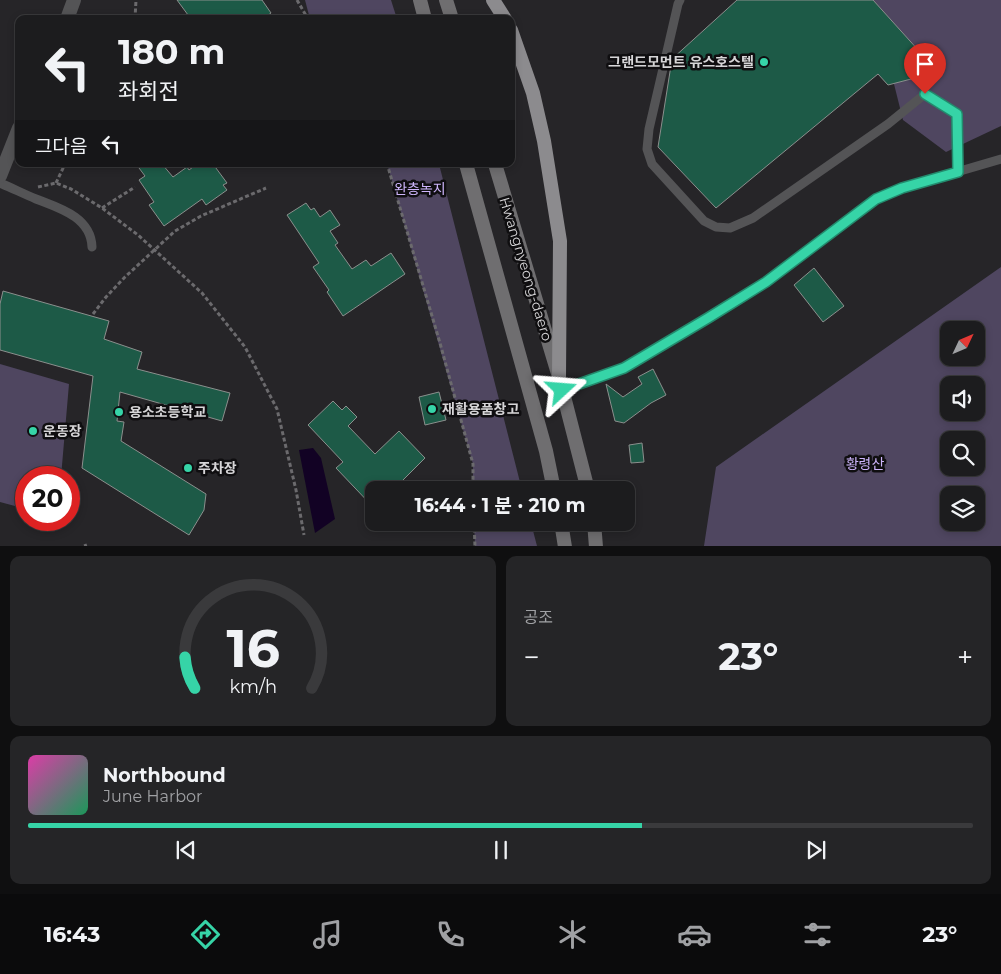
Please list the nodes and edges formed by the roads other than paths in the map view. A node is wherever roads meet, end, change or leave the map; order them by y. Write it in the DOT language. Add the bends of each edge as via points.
graph roads {
  1 [pos="74,0"];
  2 [pos="420,0"];
  3 [pos="446,0"];
  4 [pos="493,0"];
  5 [pos="680,0"];
  6 [pos="68,15"];
  7 [pos="425,15"];
  8 [pos="451,15"];
  9 [pos="503,15"];
  10 [pos="515,41"];
  11 [pos="15,138"];
  12 [pos="1001,159"];
  13 [pos="467,167"];
  14 [pos="496,167"];
  15 [pos="958,172"];
  16 [pos="0,176"];
  17 [pos="0,183"];
  18 [pos="92,246"];
  19 [pos="561,383"];
  20 [pos="552,481"];
  21 [pos="586,481"];
  22 [pos="562,531"];
  23 [pos="595,531"];
  24 [pos="565,546"];
  25 [pos="596,546"];
  1 -- 6 [label="street"];
  2 -- 7 [label="main road"];
  3 -- 8 [label="main road"];
  4 -- 9 [label="highway"];
  5 -- 15 [label="lane" via="647,149 652,164 704,221 716,227 730,228 753,218 888,124 925,94 957,114"];
  10 -- 19 [label="highway" via="533,93 560,241"];
  11 -- 16 [label="street"];
  12 -- 15 [label="lane"];
  13 -- 20 [label="main road, Hwangnyeong-daero"];
  14 -- 19 [label="main road, Hwangnyeong-daero"];
  15 -- 19 [label="lane" via="876,199 766,282 624,368"];
  17 -- 18 [label="lane" via="74,216 88,230"];
  19 -- 21 [label="main road, Hwangnyeong-daero"];
  22 -- 24 [label="main road"];
  23 -- 25 [label="main road"];
}
